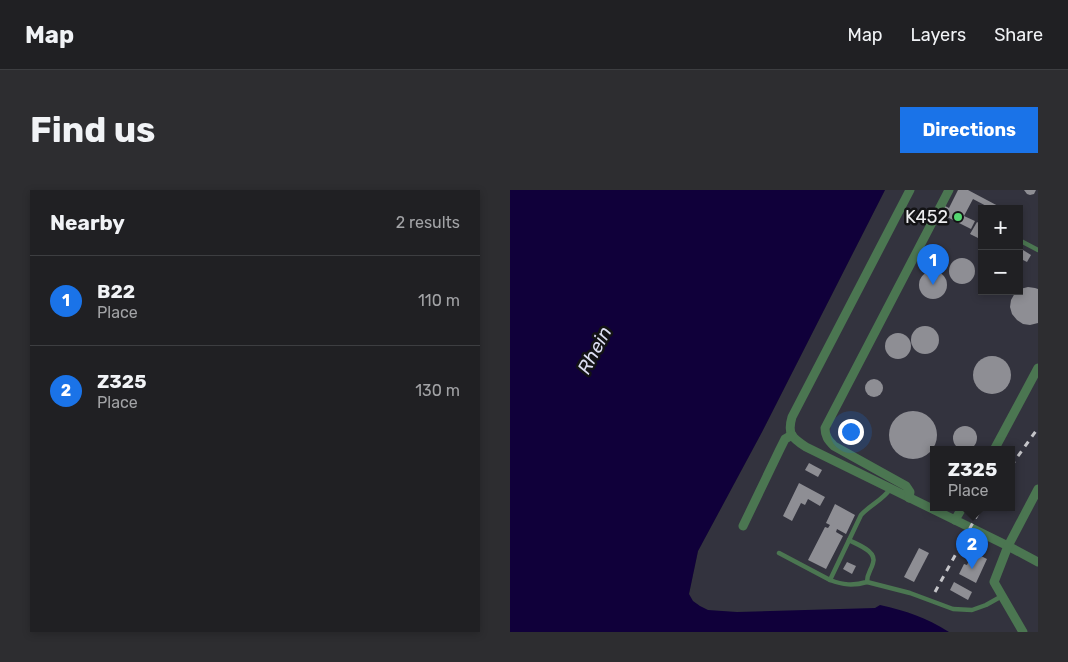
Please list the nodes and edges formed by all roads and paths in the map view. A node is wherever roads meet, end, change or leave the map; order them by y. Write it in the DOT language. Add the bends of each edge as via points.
graph roads {
  1 [pos="910,190"];
  2 [pos="949,190"];
  3 [pos="1023,242"];
  4 [pos="1038,250"];
  5 [pos="1038,368"];
  6 [pos="792,435"];
  7 [pos="996,446"];
  8 [pos="890,489"];
  9 [pos="1038,489"];
  10 [pos="909,498"];
  11 [pos="930,508"];
  12 [pos="936,511"];
  13 [pos="960,511"];
  14 [pos="955,520"];
  15 [pos="743,526"];
  16 [pos="849,540"];
  17 [pos="1008,546"];
  18 [pos="779,553"];
  19 [pos="1038,562"];
  20 [pos="830,580"];
  21 [pos="867,582"];
  22 [pos="1002,596"];
  23 [pos="1023,632"];
  1 -- 6 [label="street" via="792,417 789,426"];
  2 -- 10 [label="street" via="825,428 825,434 834,446 906,486"];
  3 -- 4 [label="lane"];
  5 -- 7 [label="street"];
  6 -- 8 [label="street" via="806,447"];
  6 -- 15 [label="street" via="785,439"];
  8 -- 10 [label="street"];
  8 -- 16 [label="lane" via="861,515"];
  9 -- 17 [label="street"];
  10 -- 11 [label="street"];
  12 -- 14 [label="street"];
  13 -- 14 [label="street"];
  14 -- 17 [label="street"];
  16 -- 20 [label="lane"];
  16 -- 21 [label="lane" via="872,555 874,562"];
  17 -- 19 [label="street"];
  17 -- 22 [label="street" via="994,582"];
  18 -- 20 [label="lane"];
  20 -- 21 [label="lane" via="857,585"];
  21 -- 22 [label="lane" via="953,609 972,610"];
  22 -- 23 [label="street"];
}
